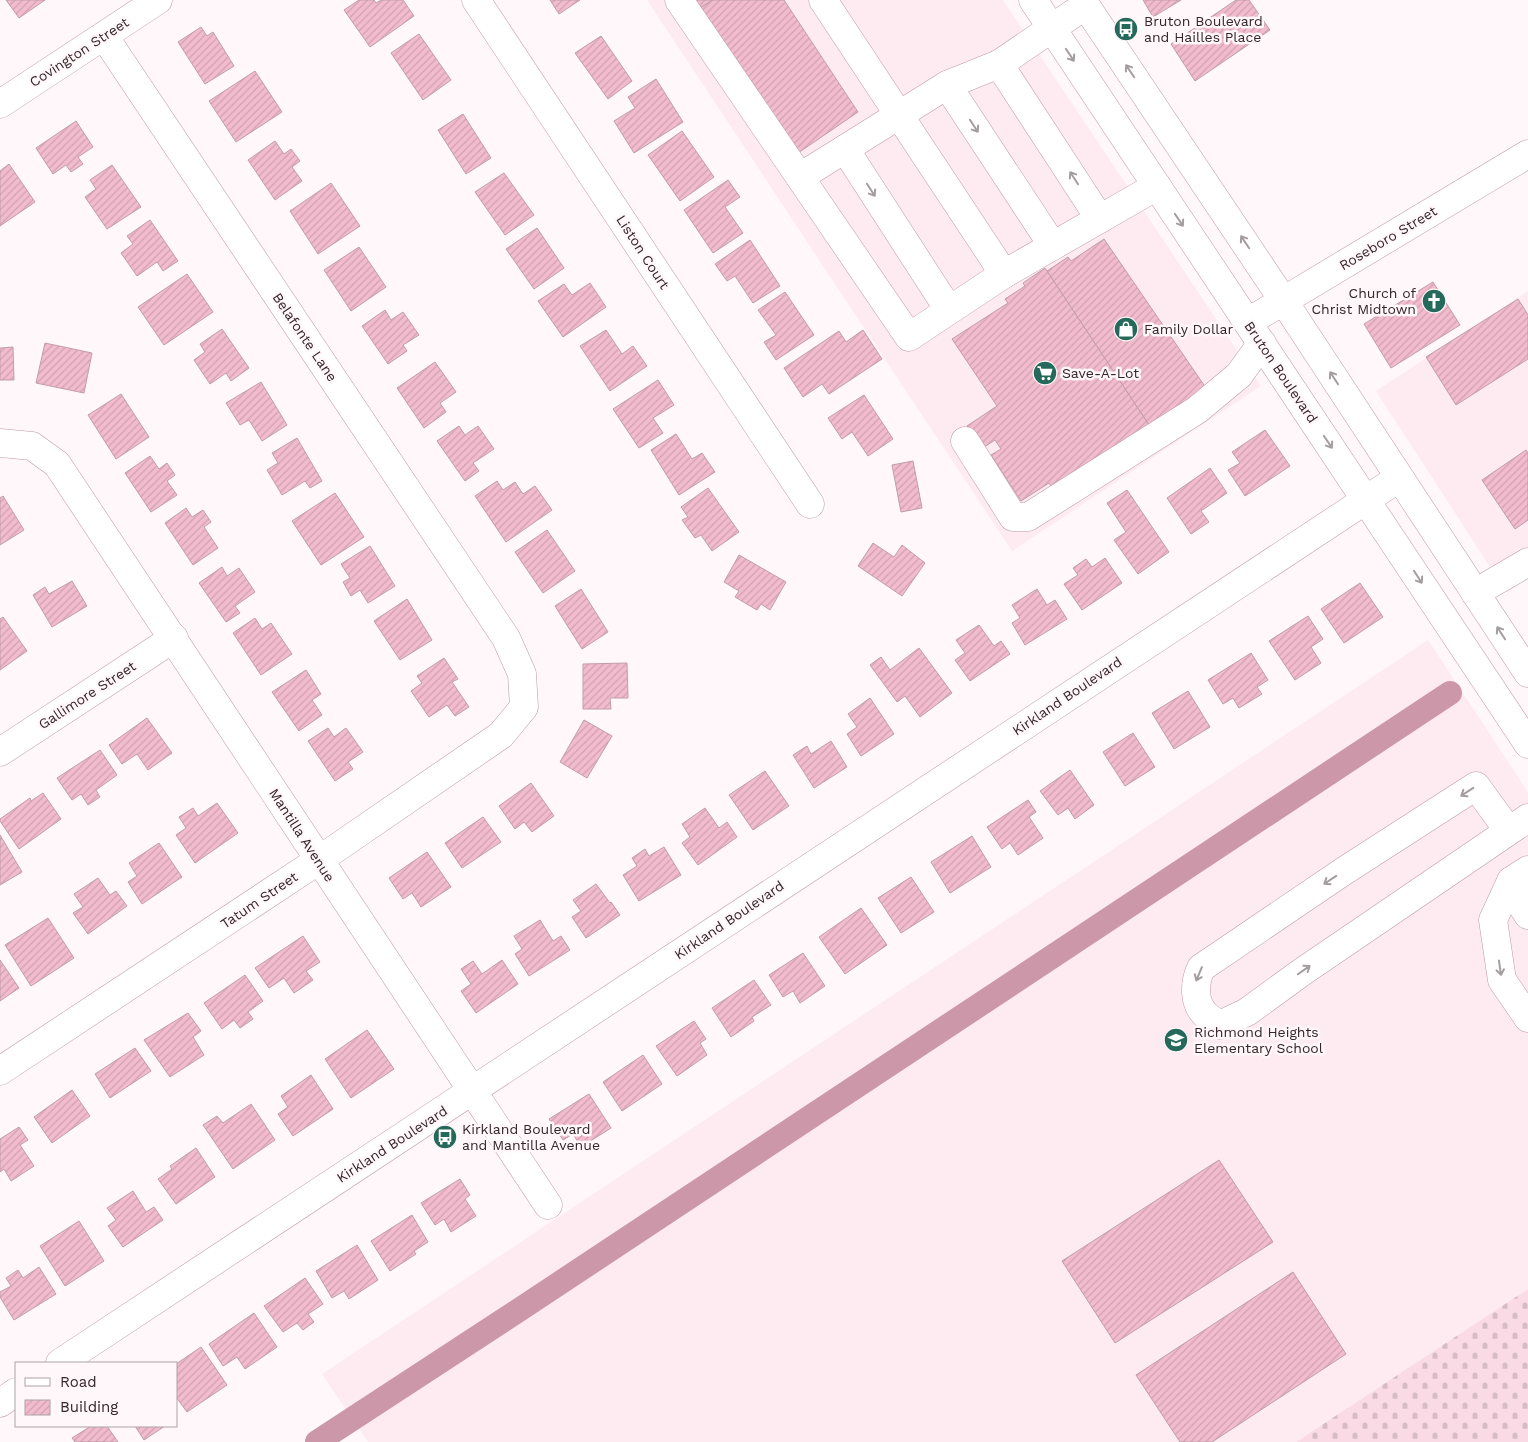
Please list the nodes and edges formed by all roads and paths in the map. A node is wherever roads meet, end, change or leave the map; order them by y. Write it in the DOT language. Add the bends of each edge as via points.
graph roads {
  1 [pos="158,0"];
  2 [pos="476,0"];
  3 [pos="679,0"];
  4 [pos="823,0"];
  5 [pos="1033,0"];
  6 [pos="1084,3"];
  7 [pos="1052,28"];
  8 [pos="104,36"];
  9 [pos="999,64"];
  10 [pos="947,85"];
  11 [pos="0,104"];
  12 [pos="899,115"];
  13 [pos="845,149"];
  14 [pos="1528,154"];
  15 [pos="800,177"];
  16 [pos="1157,186"];
  17 [pos="1100,219"];
  18 [pos="1053,246"];
  19 [pos="1004,274"];
  20 [pos="1283,300"];
  21 [pos="949,310"];
  22 [pos="1254,333"];
  23 [pos="965,441"];
  24 [pos="0,443"];
  25 [pos="1399,478"];
  26 [pos="1366,499"];
  27 [pos="810,504"];
  28 [pos="1528,562"];
  29 [pos="1475,593"];
  30 [pos="174,638"];
  31 [pos="506,638"];
  32 [pos="1528,673"];
  33 [pos="1528,744"];
  34 [pos="0,752"];
  35 [pos="1518,824"];
  36 [pos="319,860"];
  37 [pos="1519,875"];
  38 [pos="1528,915"];
  39 [pos="1528,1018"];
  40 [pos="0,1072"];
  41 [pos="472,1091"];
  42 [pos="548,1205"];
  43 [pos="62,1362"];
  44 [pos="15,1393"];
  45 [pos="0,1403"];
  1 -- 8 [label="street, Covington Street"];
  2 -- 27 [label="street, Liston Court"];
  3 -- 15 [label="street"];
  4 -- 12 [label="street"];
  5 -- 7 [label="street, Bruton Boulevard"];
  6 -- 7 [label="street"];
  20 -- 6 [label="street, one-way"];
  7 -- 9 [label="street"];
  7 -- 16 [label="street, Bruton Boulevard, one-way"];
  8 -- 11 [label="street, Covington Street"];
  8 -- 31 [label="street, Belafonte Lane"];
  9 -- 10 [label="street"];
  17 -- 9 [label="street, one-way"];
  10 -- 12 [label="street"];
  10 -- 18 [label="street, one-way"];
  12 -- 13 [label="street"];
  12 -- 19 [label="street"];
  13 -- 15 [label="street"];
  13 -- 21 [label="street, one-way"];
  14 -- 20 [label="street, Roseboro Street"];
  15 -- 21 [label="street" via="909,337"];
  16 -- 17 [label="street"];
  16 -- 22 [label="street, Bruton Boulevard, one-way"];
  17 -- 18 [label="street"];
  18 -- 19 [label="street"];
  19 -- 21 [label="street"];
  20 -- 22 [label="street, Roseboro Street"];
  25 -- 20 [label="street, one-way"];
  22 -- 23 [label="street" via="1239,375 1197,410 1028,517 1014,517"];
  22 -- 26 [label="street, Bruton Boulevard, one-way"];
  24 -- 30 [label="street, Mantilla Avenue" via="32,446 57,464"];
  25 -- 26 [label="street, Kirkland Boulevard"];
  25 -- 29 [label="street"];
  26 -- 33 [label="street, Bruton Boulevard, one-way"];
  26 -- 41 [label="street, Kirkland Boulevard"];
  28 -- 29 [label="street"];
  32 -- 29 [label="street, one-way"];
  30 -- 34 [label="street, Gallimore Street"];
  30 -- 36 [label="street, Mantilla Avenue"];
  31 -- 36 [label="street, Tatum Street" via="522,674 524,707 501,735"];
  35 -- 35 [label="street, one-way" via="1476,786 1201,968 1195,988 1198,1003 1206,1015 1220,1025 1247,1012"];
  36 -- 40 [label="street, Tatum Street"];
  36 -- 41 [label="street, Mantilla Avenue"];
  37 -- 38 [label="street" via="1519,901"];
  37 -- 39 [label="street, one-way" via="1493,920 1502,980"];
  41 -- 42 [label="street, Mantilla Avenue"];
  41 -- 43 [label="street, Kirkland Boulevard"];
  44 -- 45 [label="street"];
}
